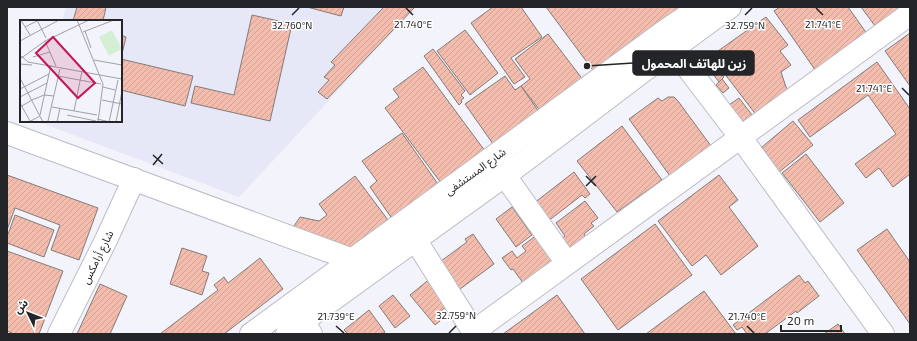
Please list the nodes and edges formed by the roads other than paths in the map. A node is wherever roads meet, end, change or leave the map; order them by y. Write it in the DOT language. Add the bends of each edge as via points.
graph roads {
  1 [pos="700,7"];
  2 [pos="730,7"];
  3 [pos="910,14"];
  4 [pos="667,41"];
  5 [pos="7,133"];
  6 [pos="741,138"];
  7 [pos="505,176"];
  8 [pos="134,179"];
  9 [pos="416,241"];
  10 [pos="353,260"];
  11 [pos="567,263"];
  12 [pos="298,324"];
  13 [pos="474,333"];
  14 [pos="59,334"];
  15 [pos="251,334"];
  16 [pos="883,334"];
  1 -- 4 [label="street, شارع المستشفى"];
  2 -- 4 [label="street, شارع المستشفى"];
  3 -- 6 [label="street"];
  4 -- 6 [label="street"];
  4 -- 7 [label="street, شارع المستشفى"];
  4 -- 10 [label="street, شارع المستشفى"];
  5 -- 8 [label="street"];
  6 -- 11 [label="street"];
  6 -- 16 [label="street"];
  7 -- 9 [label="street, شارع المستشفى"];
  7 -- 11 [label="street"];
  8 -- 10 [label="street"];
  8 -- 14 [label="street, شارع أرامكس"];
  9 -- 12 [label="street, شارع المستشفى"];
  9 -- 13 [label="street"];
  10 -- 12 [label="street, شارع المستشفى"];
  11 -- 13 [label="street"];
  12 -- 15 [label="street, شارع المستشفى"];
}
